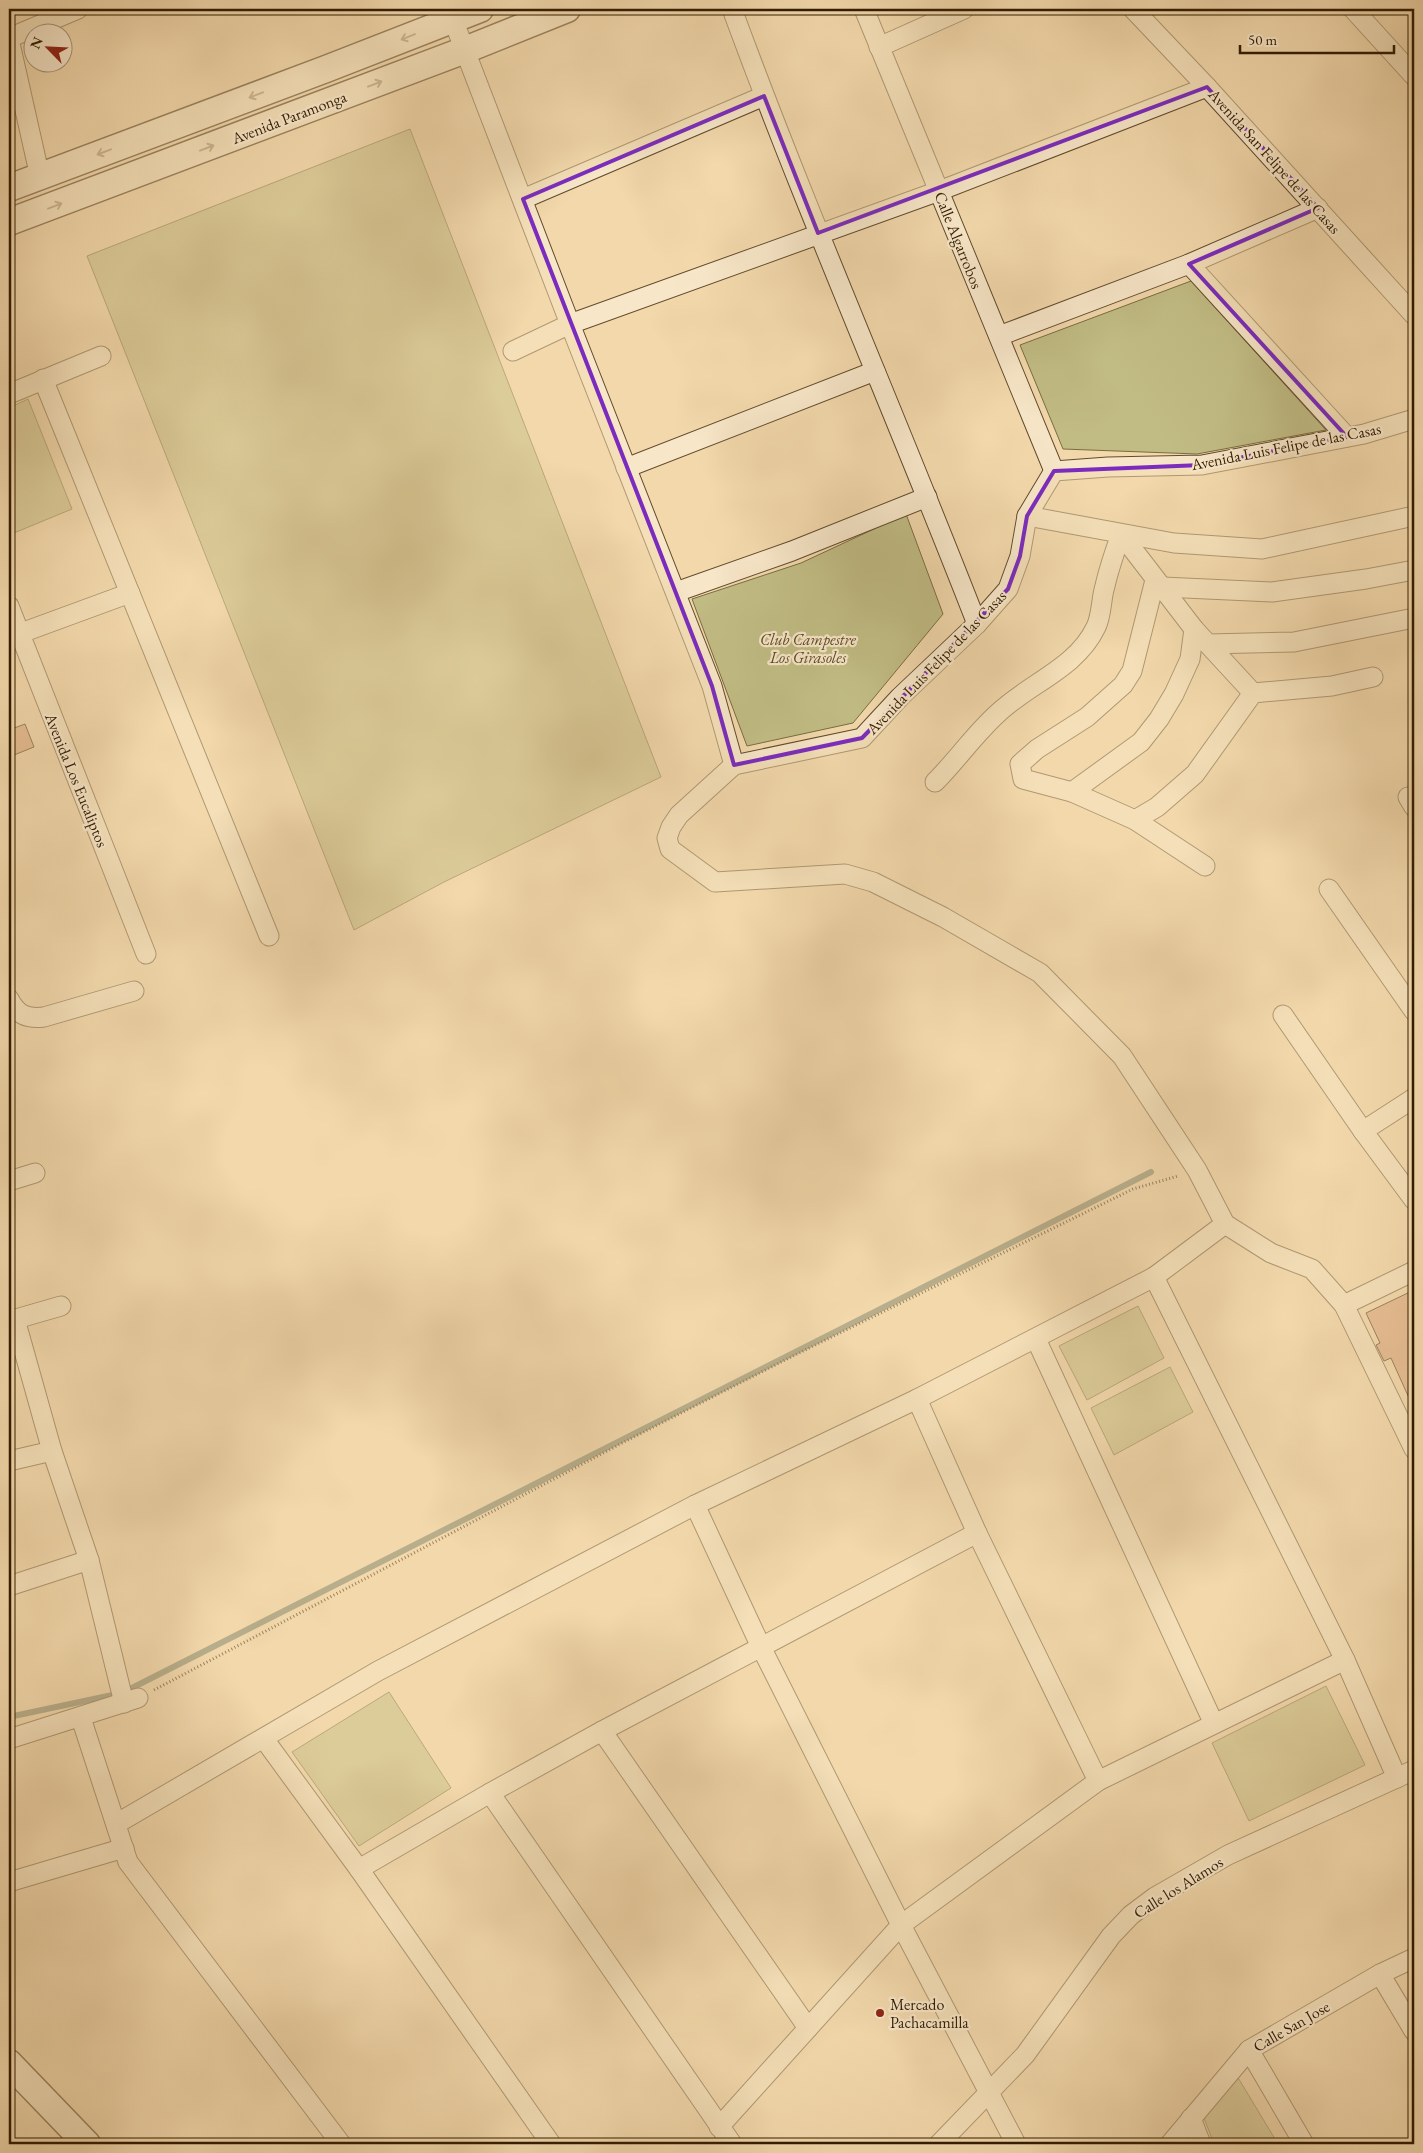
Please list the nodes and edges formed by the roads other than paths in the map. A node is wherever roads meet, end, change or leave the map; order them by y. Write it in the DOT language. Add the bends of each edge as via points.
graph roads {
  1 [pos="78,9"];
  2 [pos="480,9"];
  3 [pos="568,9"];
  4 [pos="732,9"];
  5 [pos="864,9"];
  6 [pos="964,9"];
  7 [pos="1133,9"];
  8 [pos="1353,9"];
  9 [pos="451,14"];
  10 [pos="9,39"];
  11 [pos="879,47"];
  12 [pos="465,50"];
  13 [pos="1412,68"];
  14 [pos="1207,87"];
  15 [pos="764,96"];
  16 [pos="40,177"];
  17 [pos="9,188"];
  18 [pos="939,191"];
  19 [pos="523,199"];
  20 [pos="1318,208"];
  21 [pos="9,222"];
  22 [pos="818,233"];
  23 [pos="1188,264"];
  24 [pos="1414,315"];
  25 [pos="570,324"];
  26 [pos="999,336"];
  27 [pos="514,351"];
  28 [pos="101,356"];
  29 [pos="875,371"];
  30 [pos="43,380"];
  31 [pos="9,394"];
  32 [pos="1414,419"];
  33 [pos="1347,437"];
  34 [pos="626,468"];
  35 [pos="1054,471"];
  36 [pos="927,497"];
  37 [pos="1027,516"];
  38 [pos="1414,516"];
  39 [pos="1121,534"];
  40 [pos="1414,570"];
  41 [pos="1159,584"];
  42 [pos="676,592"];
  43 [pos="130,593"];
  44 [pos="9,606"];
  45 [pos="1414,618"];
  46 [pos="977,624"];
  47 [pos="1194,629"];
  48 [pos="21,633"];
  49 [pos="1208,644"];
  50 [pos="1373,678"];
  51 [pos="1253,693"];
  52 [pos="734,766"];
  53 [pos="935,782"];
  54 [pos="1072,792"];
  55 [pos="1135,820"];
  56 [pos="1205,866"];
  57 [pos="1329,889"];
  58 [pos="269,936"];
  59 [pos="146,954"];
  60 [pos="134,991"];
  61 [pos="9,999"];
  62 [pos="1414,1011"];
  63 [pos="1283,1015"];
  64 [pos="1414,1098"];
  65 [pos="1363,1132"];
  66 [pos="35,1173"];
  67 [pos="9,1180"];
  68 [pos="1414,1200"];
  69 [pos="1225,1224"];
  70 [pos="1414,1271"];
  71 [pos="1154,1277"];
  72 [pos="1344,1305"];
  73 [pos="61,1306"];
  74 [pos="12,1320"];
  75 [pos="1036,1338"];
  76 [pos="917,1399"];
  77 [pos="1414,1449"];
  78 [pos="52,1451"];
  79 [pos="9,1461"];
  80 [pos="695,1505"];
  81 [pos="977,1533"];
  82 [pos="89,1560"];
  83 [pos="9,1586"];
  84 [pos="760,1647"];
  85 [pos="1345,1660"];
  86 [pos="82,1718"];
  87 [pos="1214,1724"];
  88 [pos="602,1731"];
  89 [pos="9,1739"];
  90 [pos="264,1739"];
  91 [pos="1414,1770"];
  92 [pos="1397,1778"];
  93 [pos="1098,1781"];
  94 [pos="490,1793"];
  95 [pos="116,1824"];
  96 [pos="124,1848"];
  97 [pos="359,1869"];
  98 [pos="9,1882"];
  99 [pos="901,1925"];
  100 [pos="1414,1958"];
  101 [pos="1380,1974"];
  102 [pos="808,2028"];
  103 [pos="1414,2031"];
  104 [pos="1249,2050"];
  105 [pos="9,2064"];
  106 [pos="9,2081"];
  107 [pos="989,2092"];
  108 [pos="1191,2118"];
  109 [pos="719,2127"];
  110 [pos="69,2144"];
  111 [pos="87,2144"];
  112 [pos="340,2144"];
  113 [pos="551,2144"];
  114 [pos="732,2144"];
  115 [pos="939,2144"];
  116 [pos="1016,2144"];
  117 [pos="1170,2144"];
  118 [pos="1201,2144"];
  119 [pos="1304,2144"];
  1 -- 10 [label="street"];
  2 -- 9 [label="street, Avenida Paramonga"];
  3 -- 12 [label="street, Avenida Paramonga"];
  4 -- 15 [label="street"];
  5 -- 11 [label="street, Calle Algarrobos"];
  6 -- 11 [label="street"];
  7 -- 14 [label="street, Avenida San Felipe de las Casas"];
  8 -- 13 [label="street"];
  9 -- 12 [label="street"];
  9 -- 16 [label="street, Avenida Paramonga, one-way"];
  10 -- 16 [label="street"];
  11 -- 18 [label="street, Calle Algarrobos"];
  12 -- 19 [label="street"];
  21 -- 12 [label="street, Avenida Paramonga, one-way"];
  14 -- 18 [label="street"];
  14 -- 20 [label="street, Avenida San Felipe de las Casas"];
  15 -- 19 [label="street"];
  15 -- 22 [label="street"];
  16 -- 17 [label="street, Avenida Paramonga"];
  18 -- 22 [label="street"];
  18 -- 26 [label="street, Calle Algarrobos"];
  19 -- 25 [label="street"];
  20 -- 23 [label="street"];
  20 -- 24 [label="street, Avenida San Felipe de las Casas"];
  22 -- 25 [label="street"];
  22 -- 29 [label="street"];
  23 -- 26 [label="street"];
  23 -- 33 [label="street"];
  25 -- 27 [label="street"];
  25 -- 34 [label="street"];
  26 -- 35 [label="street, Calle Algarrobos"];
  28 -- 30 [label="street"];
  29 -- 34 [label="street"];
  29 -- 36 [label="street"];
  30 -- 31 [label="street"];
  30 -- 43 [label="street"];
  32 -- 33 [label="street, Avenida Luis Felipe de las Casas"];
  33 -- 35 [label="street, Avenida Luis Felipe de las Casas" via="1202,465"];
  34 -- 42 [label="street"];
  35 -- 37 [label="street, Avenida Luis Felipe de las Casas"];
  36 -- 42 [label="street" via="792,551"];
  36 -- 46 [label="street"];
  37 -- 39 [label="street"];
  37 -- 46 [label="street, Avenida Luis Felipe de las Casas" via="1020,556 1008,590"];
  38 -- 39 [label="street" via="1262,549 1174,543"];
  39 -- 41 [label="street"];
  39 -- 53 [label="street" via="1104,586 1097,626 1081,649 1064,666 1015,697 996,714"];
  40 -- 41 [label="street" via="1272,592"];
  41 -- 47 [label="street"];
  41 -- 54 [label="street" via="1132,671 1123,686 1087,717 1037,749 1020,764 1023,779"];
  42 -- 52 [label="street" via="712,686"];
  43 -- 48 [label="street"];
  43 -- 58 [label="street"];
  44 -- 48 [label="street, Avenida Los Eucaliptos"];
  45 -- 49 [label="street" via="1294,642"];
  46 -- 52 [label="street, Avenida Luis Felipe de las Casas" via="862,738"];
  47 -- 49 [label="street"];
  47 -- 54 [label="street" via="1190,659 1174,694 1147,735 1131,751"];
  48 -- 59 [label="street, Avenida Los Eucaliptos"];
  49 -- 51 [label="street"];
  50 -- 51 [label="street" via="1332,686"];
  51 -- 55 [label="street" via="1195,774 1157,807"];
  52 -- 69 [label="street" via="679,815 667,838 670,849 715,882 845,874 873,882 943,917 1040,973 1122,1056 1197,1170"];
  54 -- 55 [label="street"];
  55 -- 56 [label="street"];
  57 -- 62 [label="street"];
  60 -- 61 [label="street" via="30,1018 19,1012"];
  63 -- 65 [label="street"];
  64 -- 65 [label="street"];
  65 -- 68 [label="street"];
  66 -- 67 [label="street"];
  69 -- 71 [label="street"];
  69 -- 72 [label="street" via="1271,1253 1312,1269"];
  70 -- 72 [label="street"];
  71 -- 75 [label="street"];
  71 -- 85 [label="street"];
  72 -- 77 [label="street"];
  73 -- 74 [label="street"];
  74 -- 78 [label="street"];
  75 -- 76 [label="street"];
  75 -- 87 [label="street"];
  76 -- 80 [label="street"];
  76 -- 81 [label="street"];
  78 -- 79 [label="street"];
  78 -- 82 [label="street"];
  80 -- 84 [label="street"];
  80 -- 90 [label="street" via="378,1671"];
  81 -- 84 [label="street"];
  81 -- 93 [label="street"];
  82 -- 83 [label="street"];
  82 -- 86 [label="street" via="131,1701"];
  84 -- 88 [label="street"];
  84 -- 99 [label="street"];
  85 -- 87 [label="street"];
  85 -- 92 [label="street"];
  86 -- 89 [label="street"];
  86 -- 95 [label="street"];
  87 -- 93 [label="street"];
  88 -- 94 [label="street"];
  88 -- 102 [label="street"];
  90 -- 95 [label="street"];
  90 -- 97 [label="street"];
  91 -- 92 [label="street, Calle los Alamos"];
  92 -- 107 [label="street, Calle los Alamos" via="1228,1855 1155,1897 1111,1936 1025,2055"];
  93 -- 99 [label="street"];
  94 -- 97 [label="street"];
  94 -- 109 [label="street"];
  95 -- 96 [label="street"];
  96 -- 98 [label="street"];
  96 -- 112 [label="street" via="128,1862"];
  97 -- 113 [label="street"];
  99 -- 102 [label="street"];
  99 -- 107 [label="street"];
  100 -- 101 [label="street, Calle San Jose"];
  101 -- 103 [label="street"];
  101 -- 104 [label="street, Calle San Jose"];
  102 -- 109 [label="street"];
  104 -- 108 [label="street, Calle San Jose"];
  104 -- 119 [label="street"];
  105 -- 111 [label="street"];
  106 -- 110 [label="street"];
  107 -- 115 [label="street, Calle los Alamos"];
  107 -- 116 [label="street"];
  108 -- 117 [label="street, Calle San Jose"];
  108 -- 118 [label="street"];
  109 -- 114 [label="street"];
}
